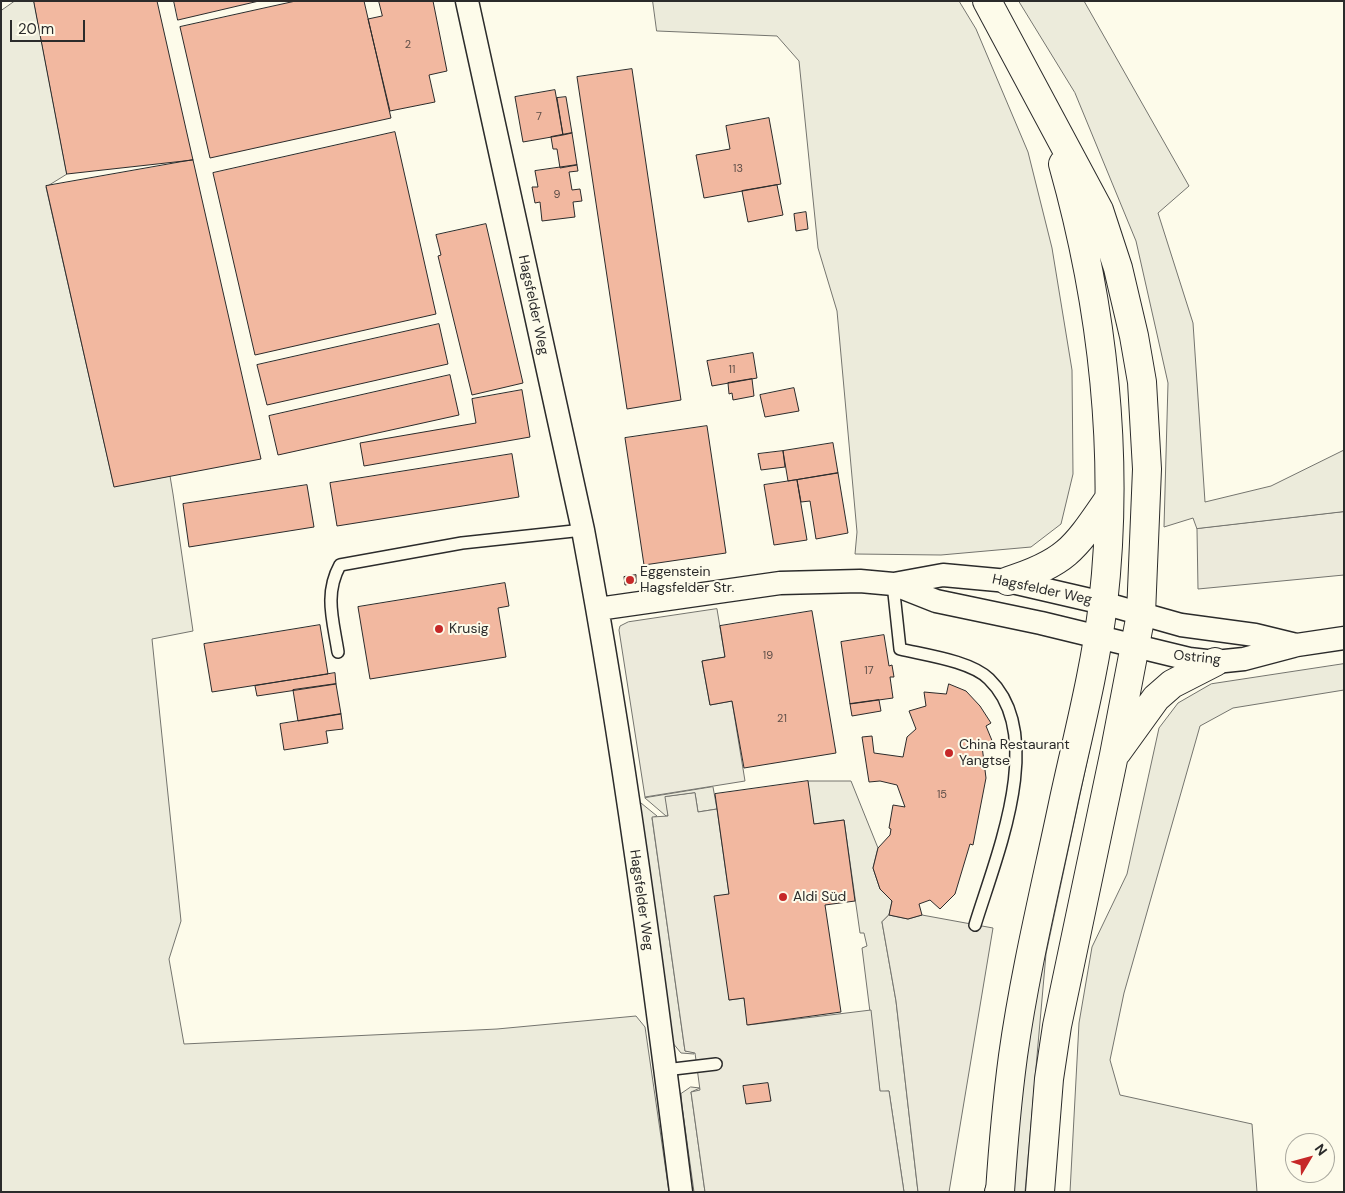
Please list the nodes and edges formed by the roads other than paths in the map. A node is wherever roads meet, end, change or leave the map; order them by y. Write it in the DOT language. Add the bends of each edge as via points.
graph roads {
  1 [pos="467,1"];
  2 [pos="987,1"];
  3 [pos="1052,124"];
  4 [pos="1108,500"];
  5 [pos="583,530"];
  6 [pos="1008,581"];
  7 [pos="892,584"];
  8 [pos="1103,603"];
  9 [pos="598,609"];
  10 [pos="1141,614"];
  11 [pos="1098,638"];
  12 [pos="1344,638"];
  13 [pos="1135,645"];
  14 [pos="1297,645"];
  15 [pos="338,652"];
  16 [pos="1215,662"];
  17 [pos="1114,755"];
  18 [pos="976,925"];
  19 [pos="716,1064"];
  20 [pos="666,1070"];
  21 [pos="1000,1191"];
  22 [pos="681,1192"];
  23 [pos="1040,1192"];
  1 -- 5 [label="street, Hagsfelder Weg"];
  2 -- 3 [label="street"];
  3 -- 4 [label="street" via="1083,243 1101,350 1108,422"];
  3 -- 10 [label="street" via="1099,210 1118,268 1134,336 1142,382 1147,469"];
  4 -- 6 [label="street" via="1068,553 1037,571"];
  4 -- 8 [label="street"];
  5 -- 9 [label="street, Hagsfelder Weg"];
  5 -- 15 [label="lane" via="454,545 340,565 332,580 330,598"];
  6 -- 7 [label="street, Hagsfelder Weg" via="943,575"];
  6 -- 8 [label="street, Hagsfelder Weg"];
  7 -- 9 [label="street, Hagsfelder Weg" via="826,580 780,582"];
  7 -- 11 [label="street, Hagsfelder Weg" via="936,601"];
  7 -- 18 [label="lane" via="900,649 964,665 989,678 1003,697 1013,722 1017,740 1013,794"];
  8 -- 10 [label="street, Ostring"];
  8 -- 11 [label="street"];
  9 -- 20 [label="street, Hagsfelder Weg"];
  10 -- 13 [label="street"];
  10 -- 14 [label="street, Ostring" via="1181,625 1255,635"];
  11 -- 13 [label="street, Ostring"];
  11 -- 21 [label="street" via="1025,980 1013,1058"];
  12 -- 14 [label="street, Ostring"];
  13 -- 16 [label="street, Ostring" via="1162,654"];
  13 -- 17 [label="street"];
  14 -- 16 [label="street, Ostring" via="1244,659"];
  16 -- 17 [label="street" via="1192,672 1161,693"];
  17 -- 23 [label="street" via="1057,1026 1049,1079"];
  19 -- 20 [label="lane"];
  20 -- 22 [label="street, Hagsfelder Weg"];
}
